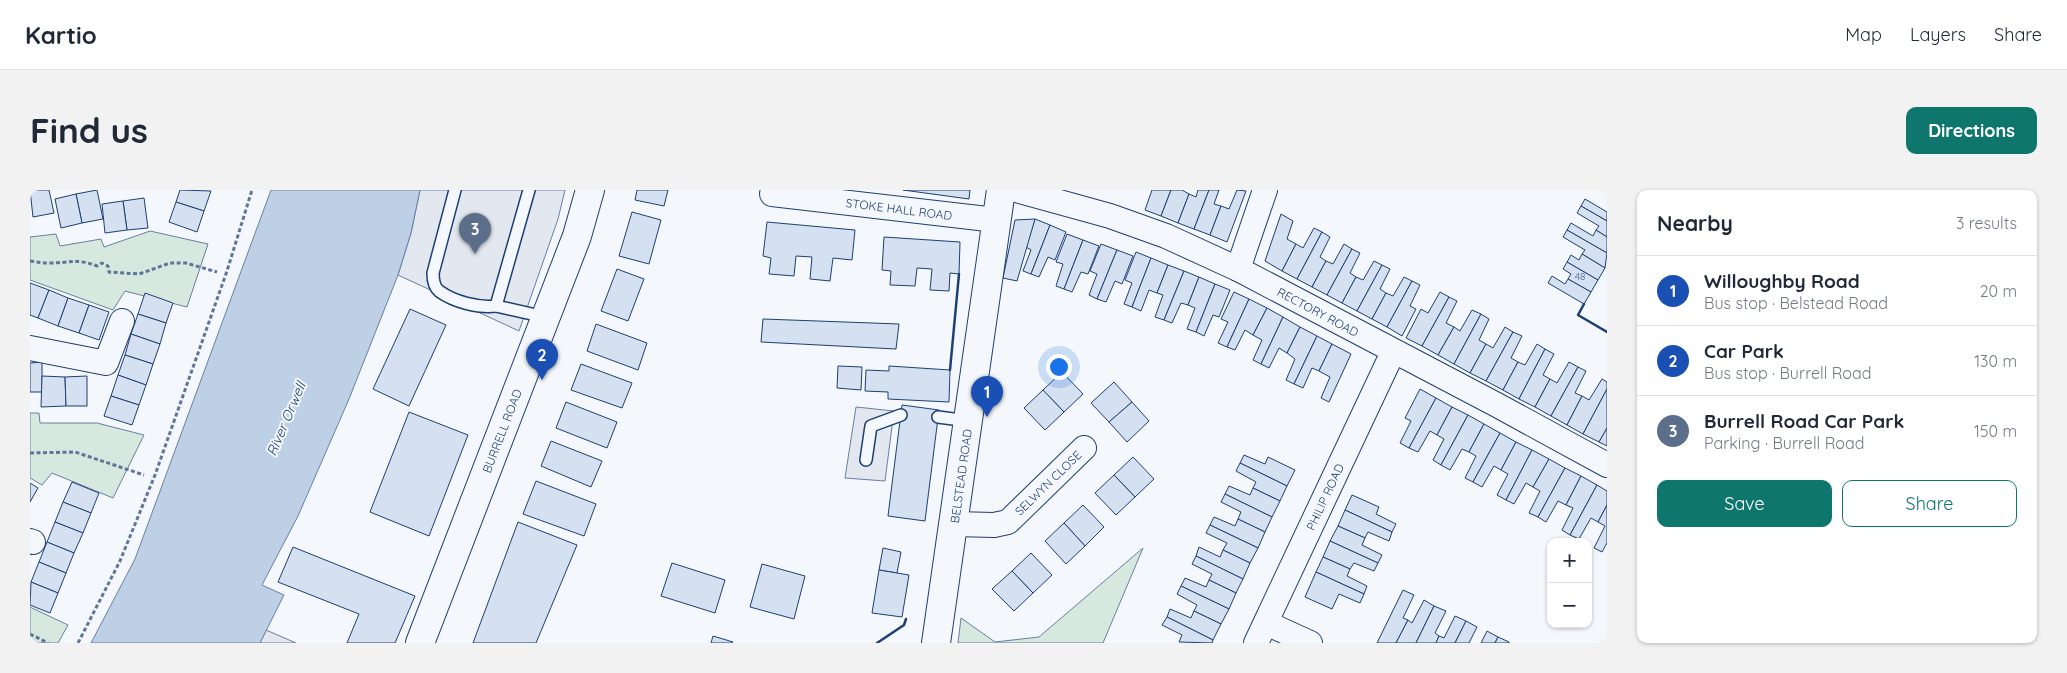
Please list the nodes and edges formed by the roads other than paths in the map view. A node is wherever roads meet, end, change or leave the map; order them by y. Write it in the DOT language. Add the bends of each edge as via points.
graph roads {
  1 [pos="455,190"];
  2 [pos="529,190"];
  3 [pos="590,190"];
  4 [pos="1001,190"];
  5 [pos="1016,190"];
  6 [pos="1265,190"];
  7 [pos="772,194"];
  8 [pos="996,220"];
  9 [pos="1238,269"];
  10 [pos="496,306"];
  11 [pos="546,317"];
  12 [pos="122,321"];
  13 [pos="30,348"];
  14 [pos="1393,352"];
  15 [pos="900,415"];
  16 [pos="938,418"];
  17 [pos="968,421"];
  18 [pos="1084,448"];
  19 [pos="866,460"];
  20 [pos="1607,465"];
  21 [pos="954,524"];
  22 [pos="1261,633"];
  23 [pos="420,643"];
  24 [pos="936,643"];
  25 [pos="1310,643"];
  1 -- 10 [label="lane" via="433,281 438,291 455,299 486,307"];
  2 -- 10 [label="lane"];
  3 -- 11 [label="main road, BURRELL ROAD" via="577,236"];
  4 -- 8 [label="main road, BELSTEAD ROAD"];
  5 -- 9 [label="street, RECTORY ROAD" via="1110,216 1166,236"];
  6 -- 9 [label="street"];
  7 -- 8 [label="street, STOKE HALL ROAD"];
  8 -- 17 [label="main road, BELSTEAD ROAD"];
  9 -- 14 [label="street, RECTORY ROAD"];
  10 -- 11 [label="lane"];
  11 -- 23 [label="main road, BURRELL ROAD"];
  12 -- 13 [label="street" via="106,362"];
  14 -- 20 [label="street, RECTORY ROAD"];
  14 -- 22 [label="street, PHILIP ROAD"];
  15 -- 19 [label="lane" via="871,426"];
  16 -- 17 [label="lane"];
  17 -- 21 [label="main road, BELSTEAD ROAD"];
  18 -- 21 [label="street, SELWYN CLOSE" via="1008,522"];
  21 -- 24 [label="main road, BELSTEAD ROAD"];
  22 -- 25 [label="street"];
}
